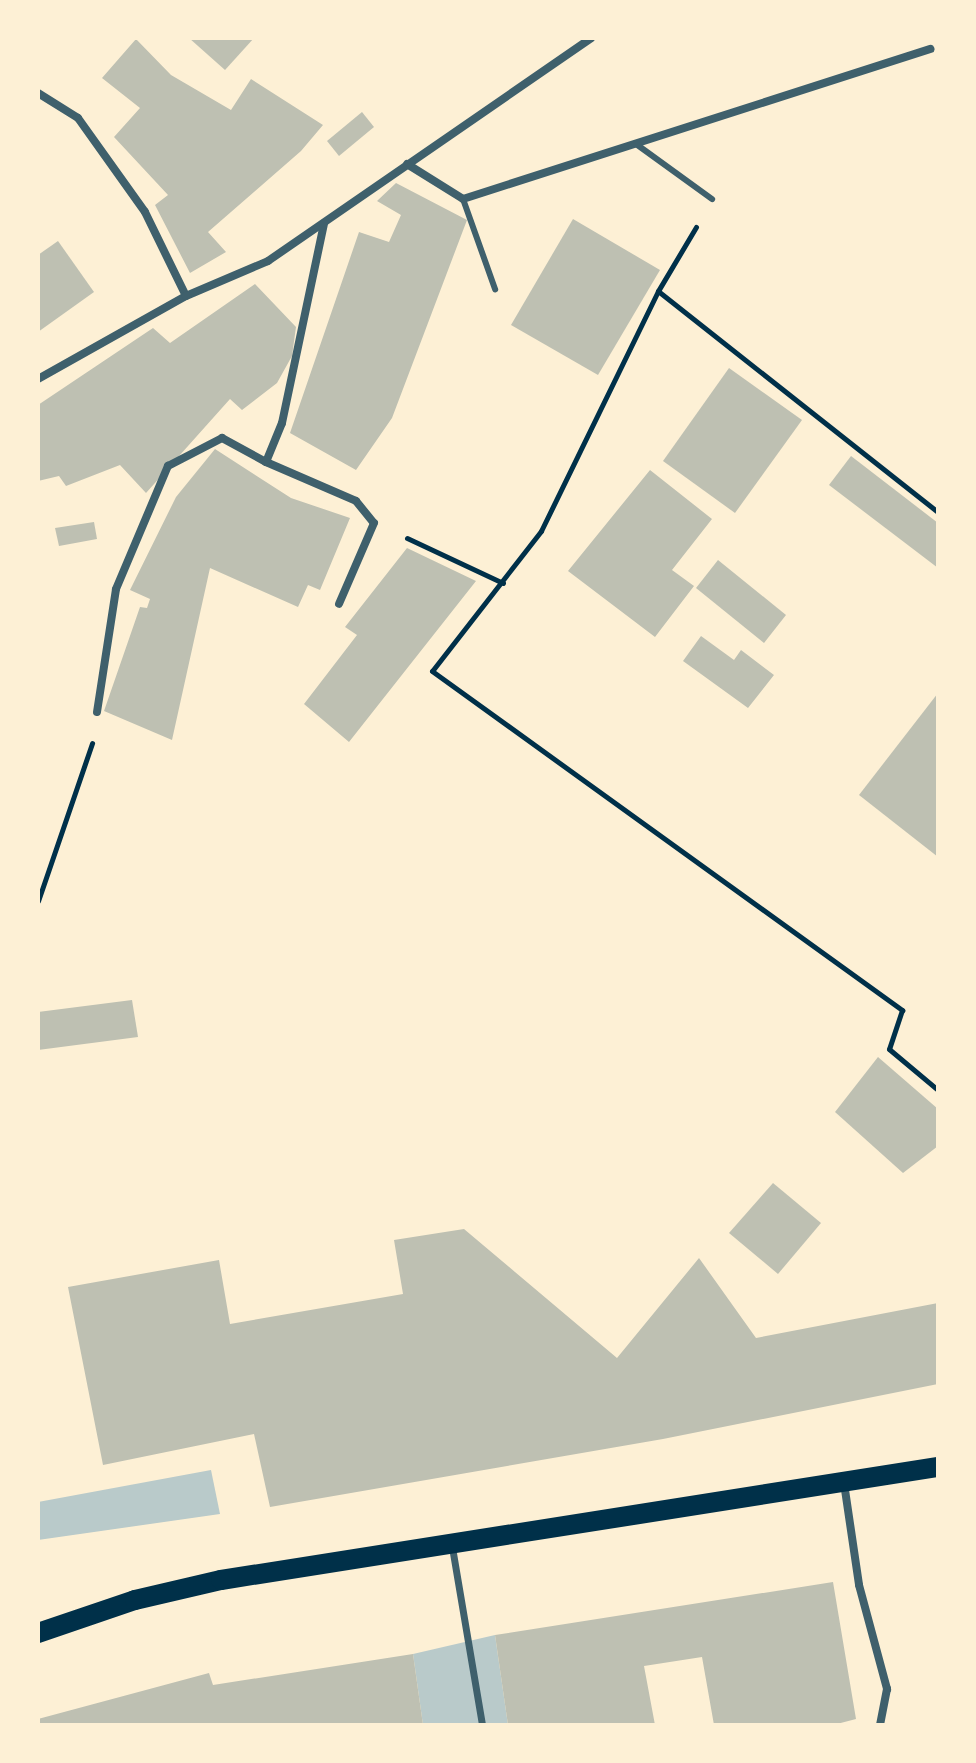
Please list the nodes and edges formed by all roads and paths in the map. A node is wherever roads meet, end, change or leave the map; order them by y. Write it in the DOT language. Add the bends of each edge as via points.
graph roads {
  1 [pos="591,38"];
  2 [pos="931,49"];
  3 [pos="38,93"];
  4 [pos="636,144"];
  5 [pos="407,164"];
  6 [pos="463,199"];
  7 [pos="712,199"];
  8 [pos="324,223"];
  9 [pos="495,289"];
  10 [pos="658,291"];
  11 [pos="186,296"];
  12 [pos="38,379"];
  13 [pos="266,462"];
  14 [pos="938,512"];
  15 [pos="374,523"];
  16 [pos="503,583"];
  17 [pos="339,604"];
  18 [pos="97,712"];
  19 [pos="38,901"];
  20 [pos="938,1090"];
  21 [pos="938,1467"];
  22 [pos="843,1480"];
  23 [pos="451,1541"];
  24 [pos="38,1633"];
  25 [pos="482,1725"];
  26 [pos="880,1725"];
  1 -- 5 [label="street"];
  2 -- 4 [label="street"];
  3 -- 11 [label="street" via="78,118 145,212"];
  4 -- 6 [label="street"];
  4 -- 7 [label="lane"];
  5 -- 6 [label="street"];
  5 -- 8 [label="street"];
  6 -- 9 [label="lane"];
  7 -- 10 [label="path"];
  8 -- 11 [label="street" via="268,261"];
  8 -- 13 [label="street" via="282,423"];
  10 -- 14 [label="path"];
  10 -- 16 [label="path" via="541,531"];
  11 -- 12 [label="street"];
  13 -- 15 [label="street" via="356,501"];
  13 -- 18 [label="street" via="222,438 168,466 116,589"];
  15 -- 16 [label="path"];
  15 -- 17 [label="street"];
  16 -- 20 [label="path" via="432,671 902,1010 889,1049"];
  18 -- 19 [label="path" via="97,727"];
  21 -- 22 [label="main road"];
  22 -- 23 [label="main road"];
  22 -- 26 [label="street" via="859,1585 887,1689"];
  23 -- 24 [label="main road" via="221,1580 135,1600"];
  23 -- 25 [label="street"];
}
